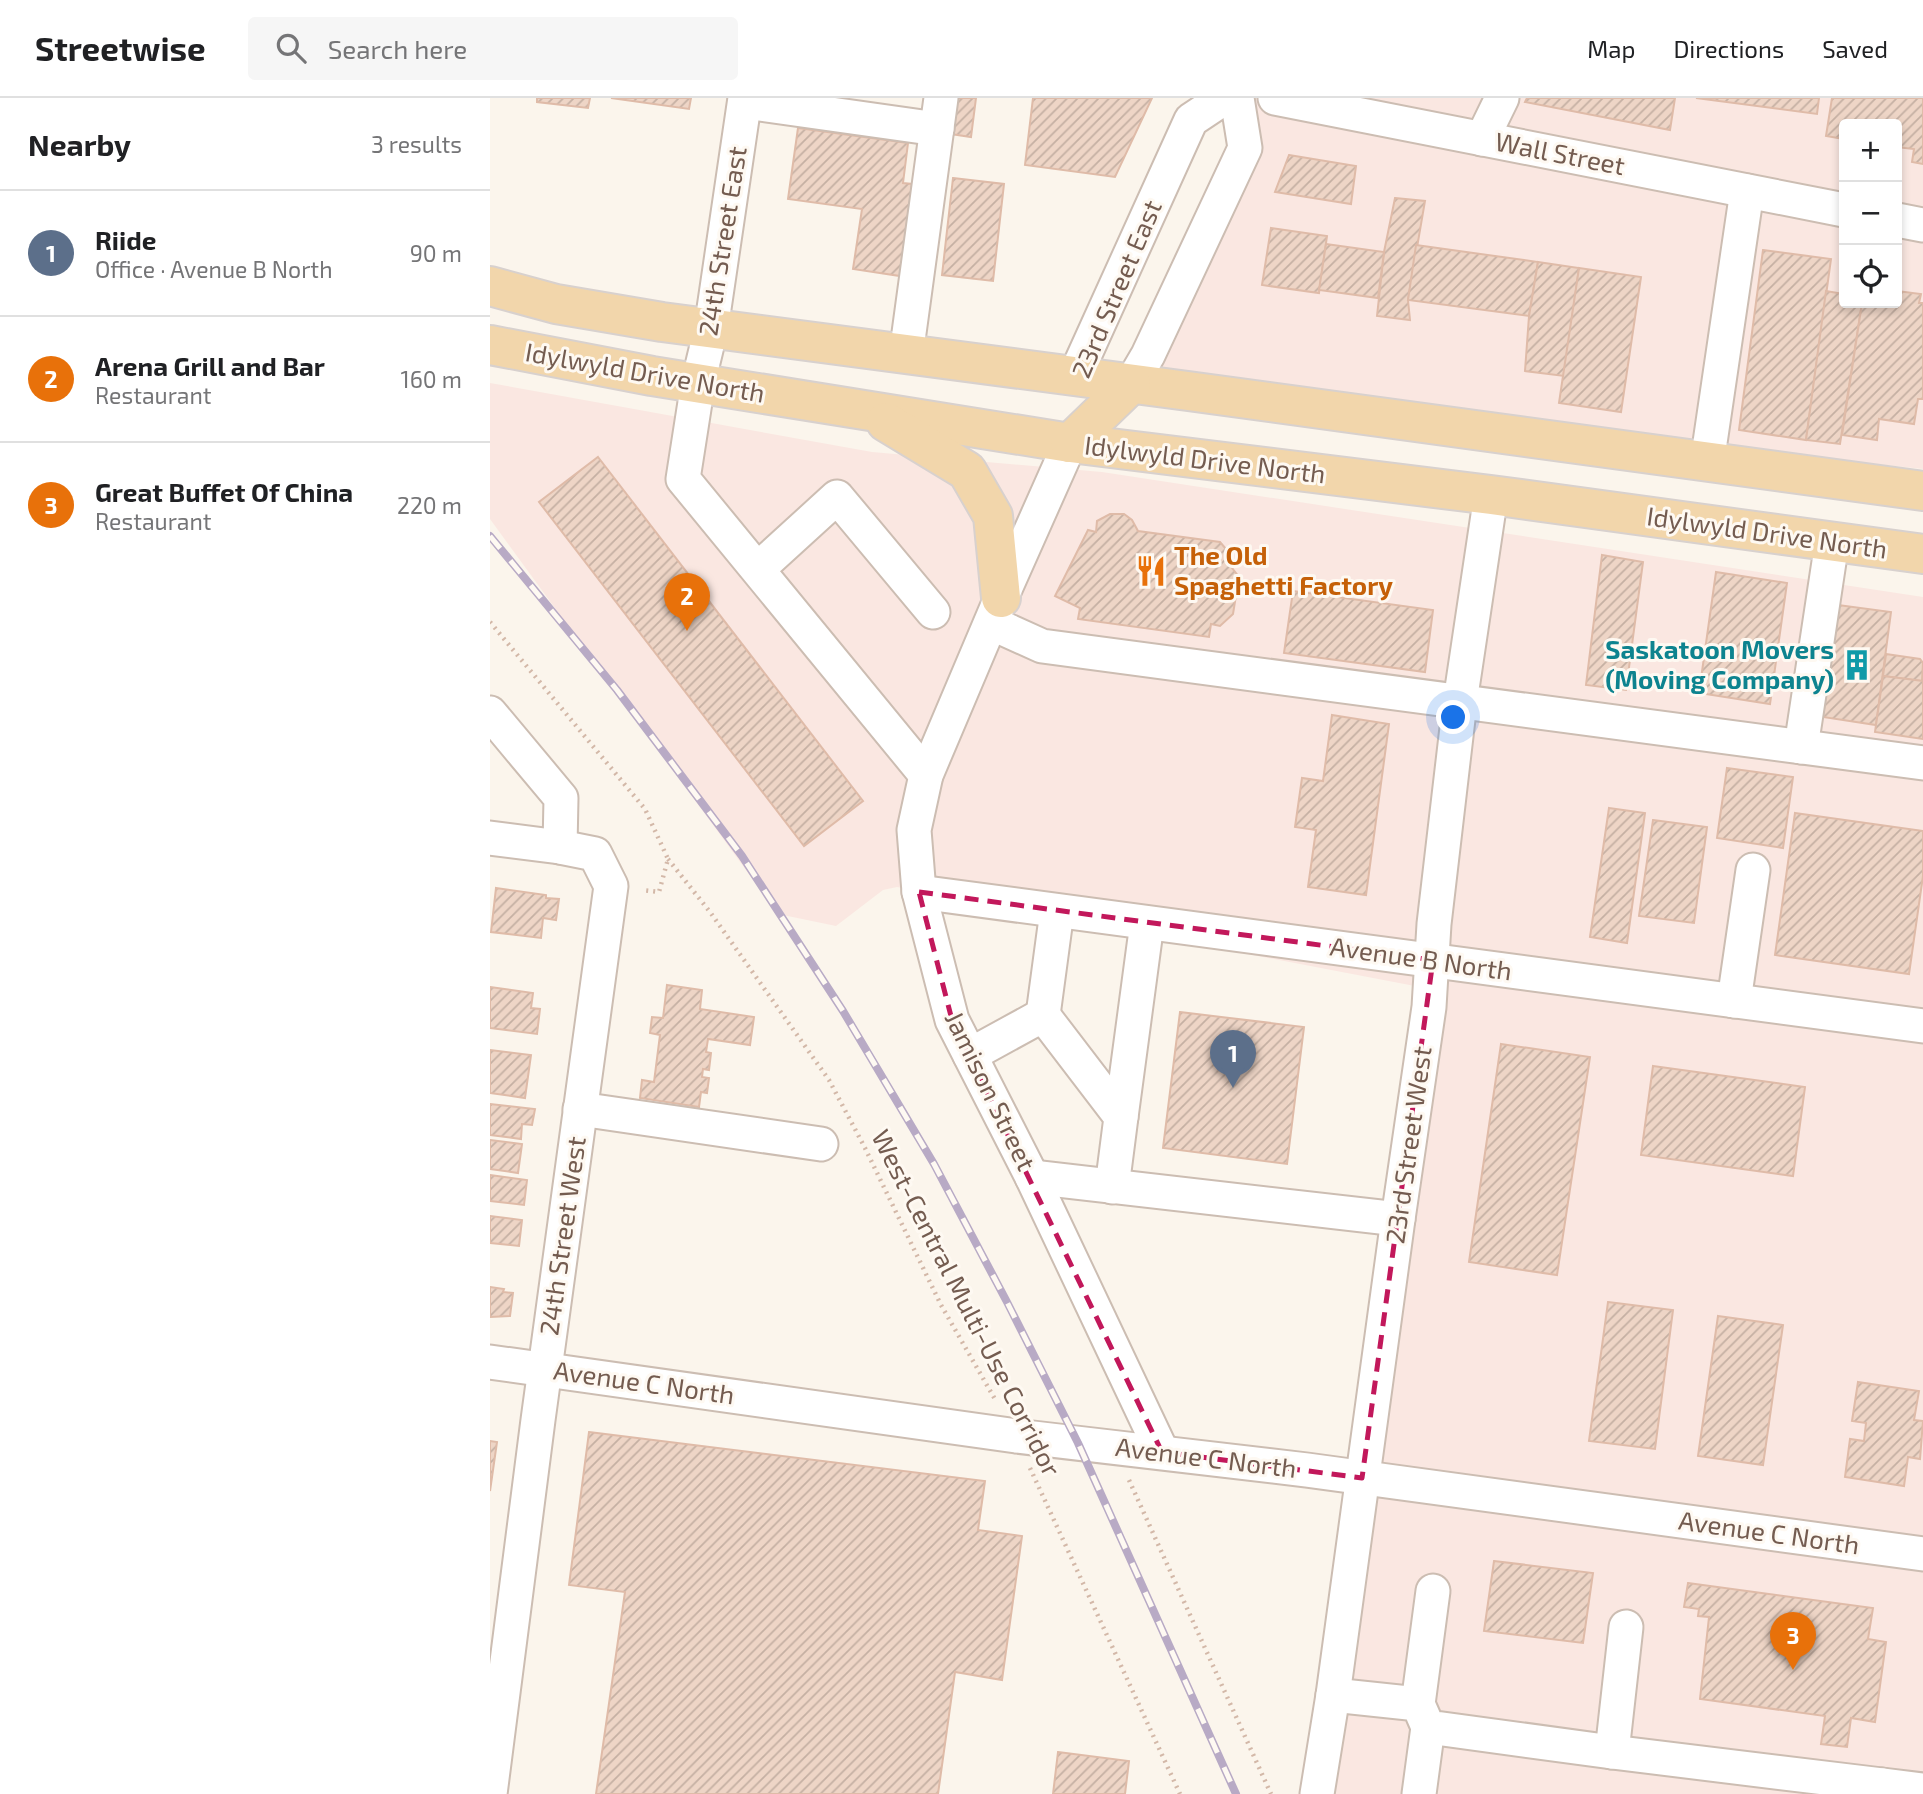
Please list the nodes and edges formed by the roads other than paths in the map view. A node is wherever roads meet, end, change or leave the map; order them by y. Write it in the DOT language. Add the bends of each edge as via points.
graph roads {
  1 [pos="1224,98"];
  2 [pos="1237,98"];
  3 [pos="1275,98"];
  4 [pos="1502,98"];
  5 [pos="745,100"];
  6 [pos="939,113"];
  7 [pos="1482,138"];
  8 [pos="1747,191"];
  9 [pos="1839,209"];
  10 [pos="1902,221"];
  11 [pos="1923,225"];
  12 [pos="490,286"];
  13 [pos="710,329"];
  14 [pos="490,345"];
  15 [pos="906,355"];
  16 [pos="1075,376"];
  17 [pos="698,383"];
  18 [pos="1131,384"];
  19 [pos="869,412"];
  20 [pos="1070,443"];
  21 [pos="1707,463"];
  22 [pos="1923,491"];
  23 [pos="1490,495"];
  24 [pos="1832,542"];
  25 [pos="1923,554"];
  26 [pos="758,569"];
  27 [pos="996,610"];
  28 [pos="933,612"];
  29 [pos="1460,702"];
  30 [pos="490,713"];
  31 [pos="1801,747"];
  32 [pos="1923,763"];
  33 [pos="926,775"];
  34 [pos="490,838"];
  35 [pos="560,847"];
  36 [pos="1753,870"];
  37 [pos="919,892"];
  38 [pos="1057,911"];
  39 [pos="1147,923"];
  40 [pos="1433,960"];
  41 [pos="1734,1001"];
  42 [pos="1043,1015"];
  43 [pos="1923,1026"];
  44 [pos="970,1055"];
  45 [pos="580,1109"];
  46 [pos="1121,1117"];
  47 [pos="821,1144"];
  48 [pos="1032,1177"];
  49 [pos="1112,1187"];
  50 [pos="1398,1219"];
  51 [pos="490,1362"];
  52 [pos="545,1369"];
  53 [pos="1162,1452"];
  54 [pos="1362,1478"];
  55 [pos="1923,1554"];
  56 [pos="1433,1591"];
  57 [pos="1626,1627"];
  58 [pos="1334,1695"];
  59 [pos="1423,1716"];
  60 [pos="1612,1752"];
  61 [pos="1881,1789"];
  62 [pos="1923,1790"];
  63 [pos="490,1794"];
  64 [pos="1317,1794"];
  65 [pos="1419,1794"];
  1 -- 16 [label="street, 23rd Street East" via="1191,120"];
  2 -- 18 [label="street, 23rd Street East" via="1245,148"];
  3 -- 7 [label="street, Wall Street"];
  4 -- 7 [label="street"];
  5 -- 6 [label="street"];
  5 -- 13 [label="street, 24th Street East"];
  6 -- 15 [label="street"];
  7 -- 8 [label="street, Wall Street"];
  8 -- 9 [label="street, Wall Street"];
  8 -- 21 [label="street"];
  10 -- 11 [label="street"];
  12 -- 13 [label="main road, Idylwyld Drive North" via="556,304"];
  13 -- 15 [label="main road, Idylwyld Drive North"];
  13 -- 17 [label="street, 24th Street East"];
  14 -- 17 [label="main road, Idylwyld Drive North"];
  15 -- 16 [label="main road, Idylwyld Drive North"];
  16 -- 18 [label="main road, Idylwyld Drive North"];
  16 -- 20 [label="main road, 23rd Street East"];
  17 -- 19 [label="main road, Idylwyld Drive North"];
  17 -- 26 [label="street, 24th Street East" via="682,479"];
  18 -- 20 [label="main road, 23rd Street East"];
  18 -- 21 [label="main road, Idylwyld Drive North"];
  19 -- 20 [label="main road, Idylwyld Drive North"];
  19 -- 27 [label="main road" via="967,471 993,516"];
  20 -- 23 [label="main road, Idylwyld Drive North"];
  20 -- 27 [label="street, Jamison Street"];
  21 -- 22 [label="main road, Idylwyld Drive North"];
  23 -- 24 [label="main road, Idylwyld Drive North"];
  23 -- 29 [label="street, 23rd Street West"];
  24 -- 25 [label="main road, Idylwyld Drive North"];
  24 -- 31 [label="street"];
  26 -- 28 [label="street" via="837,497"];
  26 -- 33 [label="street, 24th Street East"];
  27 -- 29 [label="street" via="1042,646"];
  27 -- 33 [label="street, Jamison Street"];
  29 -- 31 [label="street"];
  29 -- 40 [label="street, 23rd Street West"];
  30 -- 35 [label="street" via="561,798"];
  31 -- 32 [label="street"];
  33 -- 37 [label="street, Jamison Street" via="914,830"];
  34 -- 35 [label="street"];
  35 -- 45 [label="street, 24th Street West" via="595,854 611,886"];
  36 -- 41 [label="street"];
  37 -- 38 [label="street, Avenue B North"];
  37 -- 44 [label="street, Jamison Street" via="952,1020"];
  38 -- 39 [label="street, Avenue B North"];
  38 -- 42 [label="street"];
  39 -- 40 [label="street, Avenue B North"];
  39 -- 46 [label="street"];
  40 -- 41 [label="street, Avenue B North"];
  40 -- 50 [label="street, 23rd Street West"];
  41 -- 43 [label="street, Avenue B North"];
  42 -- 44 [label="street"];
  42 -- 46 [label="street"];
  44 -- 48 [label="street, Jamison Street"];
  45 -- 47 [label="street"];
  45 -- 52 [label="street, 24th Street West"];
  46 -- 49 [label="street"];
  48 -- 49 [label="street"];
  48 -- 53 [label="street, Jamison Street"];
  49 -- 50 [label="street"];
  50 -- 54 [label="street, 23rd Street West"];
  51 -- 52 [label="street, Avenue C North"];
  52 -- 53 [label="street, Avenue C North" via="1016,1436"];
  52 -- 63 [label="street, 24th Street West"];
  53 -- 54 [label="street, Avenue C North"];
  54 -- 55 [label="street, Avenue C North"];
  54 -- 58 [label="street, 23rd Street West"];
  56 -- 59 [label="street"];
  57 -- 60 [label="street"];
  58 -- 59 [label="street"];
  58 -- 64 [label="street, 23rd Street West"];
  59 -- 60 [label="street"];
  59 -- 65 [label="street"];
  60 -- 61 [label="street"];
  61 -- 62 [label="street"];
}
